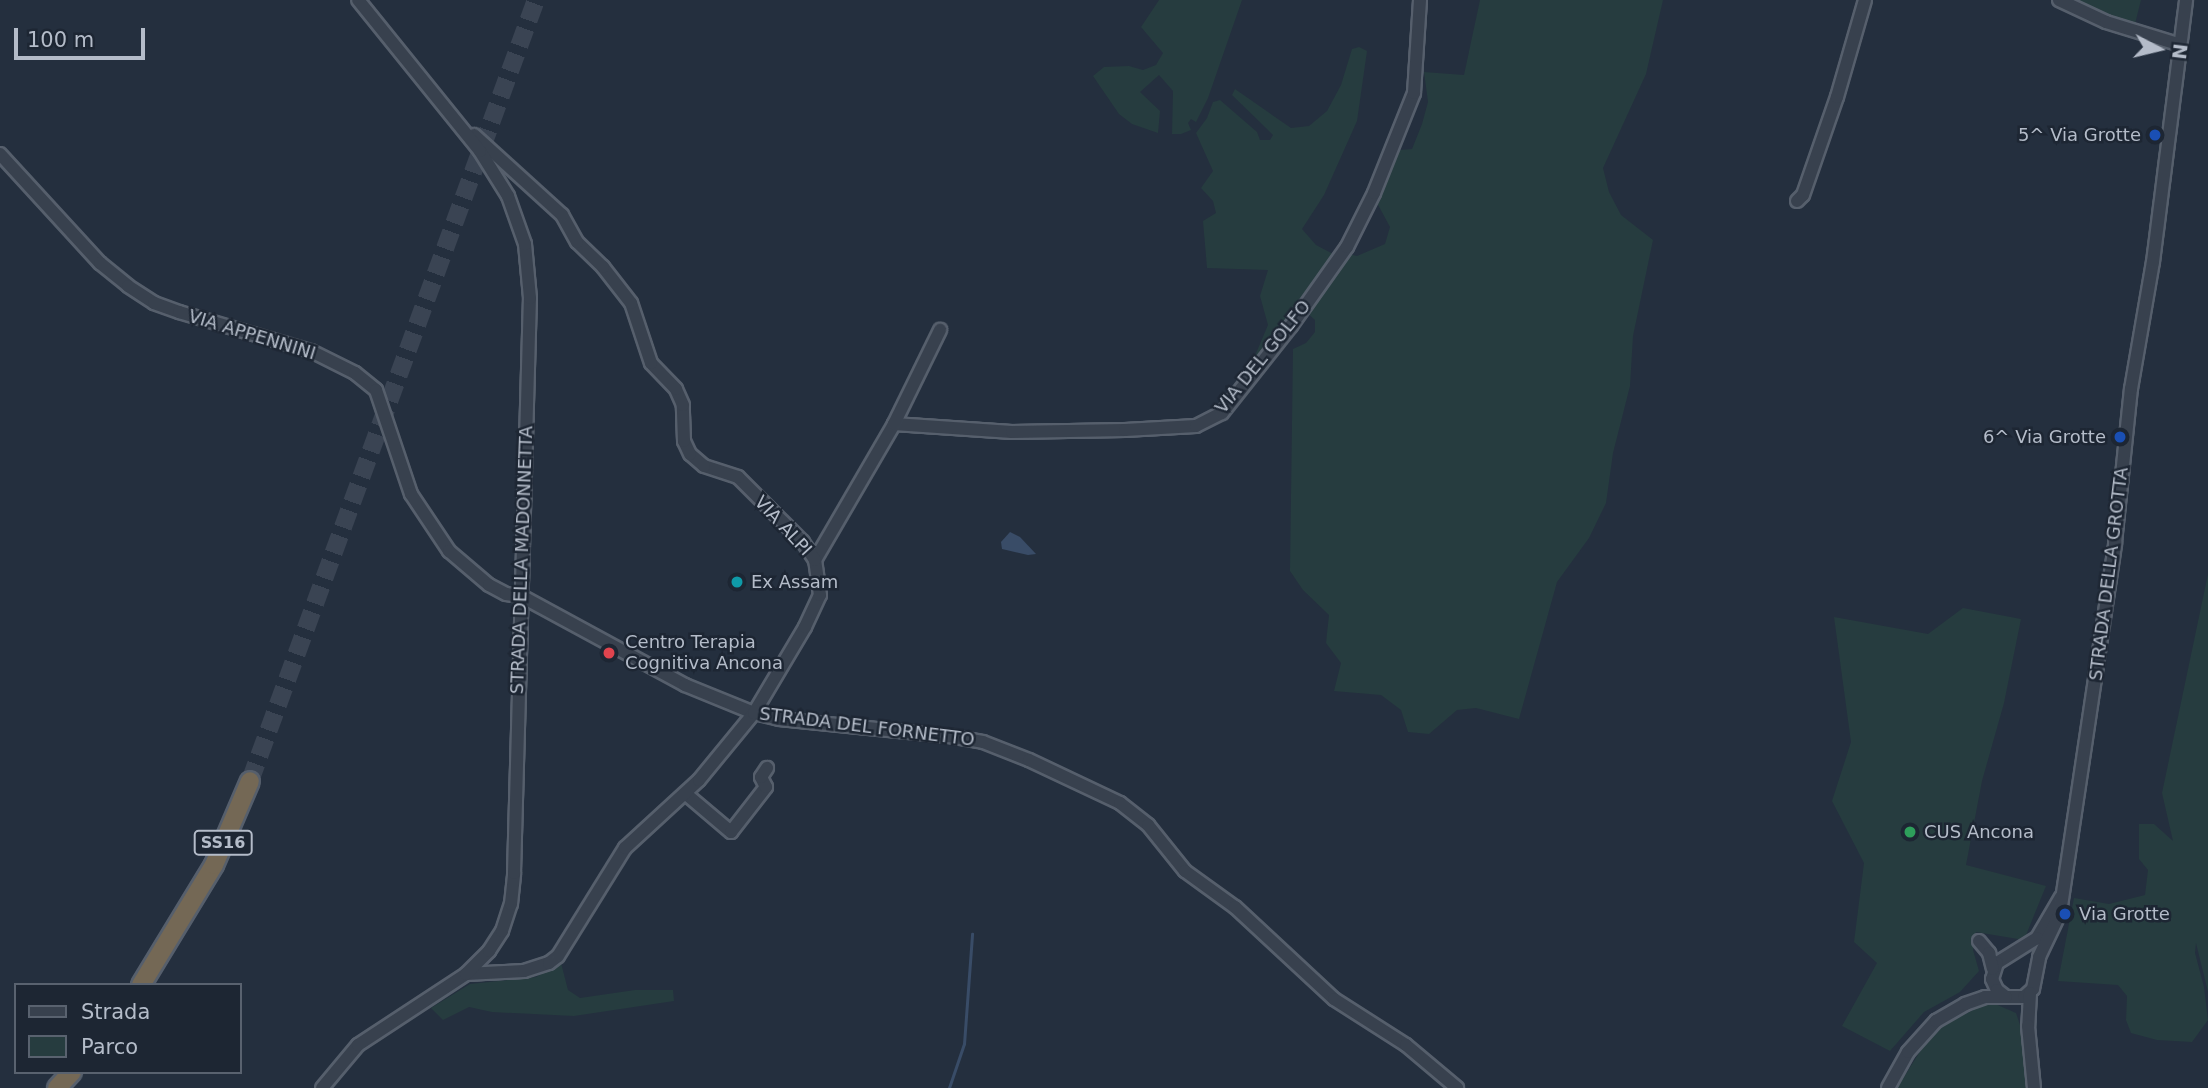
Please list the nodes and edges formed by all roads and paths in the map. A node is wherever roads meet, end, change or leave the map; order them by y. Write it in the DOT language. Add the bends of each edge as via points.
graph roads {
  1 [pos="358,0"];
  2 [pos="1420,0"];
  3 [pos="1865,0"];
  4 [pos="2059,0"];
  5 [pos="2186,0"];
  6 [pos="2178,44"];
  7 [pos="455,119"];
  8 [pos="0,154"];
  9 [pos="1797,201"];
  10 [pos="940,330"];
  11 [pos="894,424"];
  12 [pos="815,560"];
  13 [pos="521,596"];
  14 [pos="754,713"];
  15 [pos="767,768"];
  16 [pos="250,781"];
  17 [pos="686,794"];
  18 [pos="2061,897"];
  19 [pos="2012,954"];
  20 [pos="466,974"];
  21 [pos="1993,974"];
  22 [pos="2038,974"];
  23 [pos="142,983"];
  24 [pos="2030,993"];
  25 [pos="2009,998"];
  26 [pos="1965,1004"];
  27 [pos="2028,1026"];
  28 [pos="70,1074"];
  29 [pos="57,1088"];
  30 [pos="322,1088"];
  31 [pos="1457,1088"];
  32 [pos="1888,1088"];
  33 [pos="2034,1088"];
  1 -- 7 [label="street, STRADA DELLA MADONNETTA"];
  2 -- 11 [label="street, VIA DEL GOLFO" via="1414,93 1374,193 1347,247 1222,413 1196,426 1125,429 1012,432"];
  3 -- 9 [label="street" via="1838,97"];
  4 -- 6 [label="street" via="2106,22"];
  5 -- 6 [label="street, STRADA DELLA GROTTA"];
  6 -- 18 [label="street, STRADA DELLA GROTTA" via="2113,556"];
  7 -- 12 [label="street, VIA ALPI" via="562,215 577,242 631,303 651,363 676,389 683,405 684,441 690,454 704,466 738,477"];
  7 -- 13 [label="street, STRADA DELLA MADONNETTA" via="508,196 518,218 528,267"];
  8 -- 13 [label="street, VIA APPENNINI" via="100,263 154,303 311,351 355,373 376,390 411,494 449,551 489,585"];
  10 -- 11 [label="street"];
  11 -- 12 [label="street"];
  12 -- 14 [label="street, VIA ALPI" via="820,595"];
  13 -- 14 [label="street, STRADA DEL FORNETTO" via="685,685"];
  13 -- 20 [label="street, STRADA DELLA MADONNETTA" via="511,904 502,931"];
  14 -- 17 [label="street, VIA ALPI"];
  14 -- 31 [label="street, STRADA DEL FORNETTO" via="983,743 1120,803 1148,825 1185,871 1235,907 1334,999 1406,1045"];
  15 -- 17 [label="street" via="761,777 766,787 731,832"];
  16 -- 23 [label="highway, SS16" via="214,865"];
  17 -- 20 [label="street, VIA ALPI" via="625,848 571,937 549,963 524,971"];
  18 -- 19 [label="street, STRADA DELLA GROTTA" via="2037,938"];
  18 -- 22 [label="street, STRADA DELLA GROTTA" via="2060,913 2039,957"];
  19 -- 21 [label="street, STRADA DELLA GROTTA"];
  19 -- 21 [label="street, STRADA DELLA GROTTA" via="1979,941 1989,953"];
  19 -- 22 [label="street, STRADA DELLA GROTTA" via="2031,960"];
  20 -- 30 [label="street, STRADA DELLA MADONNETTA" via="358,1045"];
  21 -- 25 [label="street, STRADA DELLA GROTTA" via="1997,990"];
  21 -- 26 [label="street"];
  22 -- 24 [label="street, STRADA DELLA GROTTA"];
  24 -- 25 [label="street"];
  24 -- 27 [label="street, STRADA DELLA GROTTA"];
  25 -- 26 [label="street" via="1985,997"];
  25 -- 27 [label="street, STRADA DELLA GROTTA"];
  26 -- 32 [label="street" via="1923,1034"];
  27 -- 33 [label="street, STRADA DELLA GROTTA"];
  28 -- 29 [label="highway"];
}
